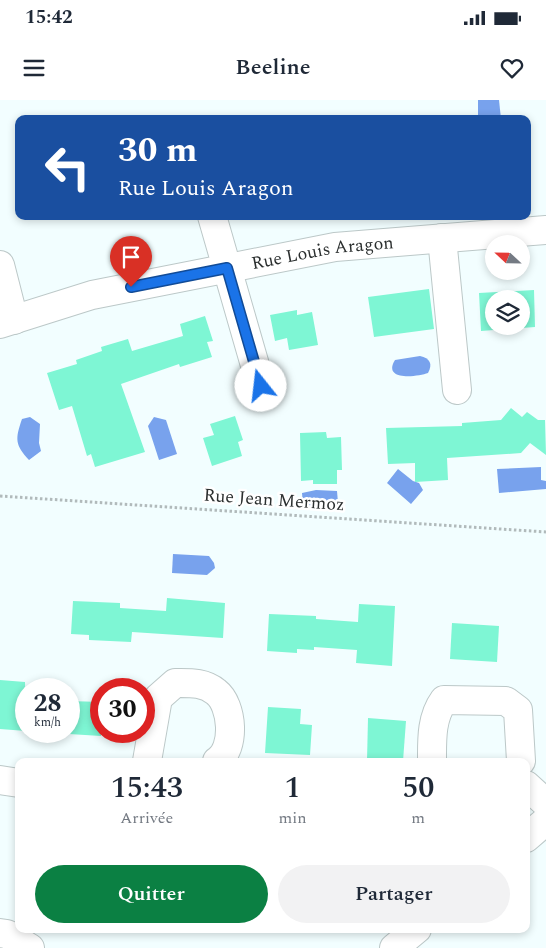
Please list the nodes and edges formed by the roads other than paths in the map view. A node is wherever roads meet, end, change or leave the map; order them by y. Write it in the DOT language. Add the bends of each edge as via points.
graph roads {
  1 [pos="213,220"];
  2 [pos="546,230"];
  3 [pos="426,231"];
  4 [pos="0,265"];
  5 [pos="227,268"];
  6 [pos="7,322"];
  7 [pos="261,386"];
  8 [pos="457,390"];
  9 [pos="148,758"];
  10 [pos="222,758"];
  11 [pos="432,758"];
  12 [pos="522,758"];
  13 [pos="0,780"];
  14 [pos="15,783"];
  15 [pos="530,789"];
  16 [pos="546,803"];
  17 [pos="546,822"];
  18 [pos="530,835"];
  19 [pos="0,933"];
  20 [pos="412,933"];
  21 [pos="28,940"];
  22 [pos="394,948"];
  1 -- 5 [label="street, Rue Louis Aragon"];
  2 -- 3 [label="street, Rue Louis Aragon"];
  3 -- 5 [label="street, Rue Louis Aragon"];
  3 -- 8 [label="street"];
  4 -- 6 [label="street, Rue Louis Aragon"];
  5 -- 6 [label="street, Rue Louis Aragon" via="92,295"];
  5 -- 7 [label="street, Rue Louis Aragon"];
  9 -- 10 [label="street" via="158,698 176,683 202,684 216,692 228,705 231,732"];
  11 -- 12 [label="street" via="433,725 444,700 506,700 518,710"];
  13 -- 14 [label="street"];
  15 -- 16 [label="street"];
  17 -- 18 [label="street"];
  19 -- 21 [label="street"];
  20 -- 22 [label="street"];
}
